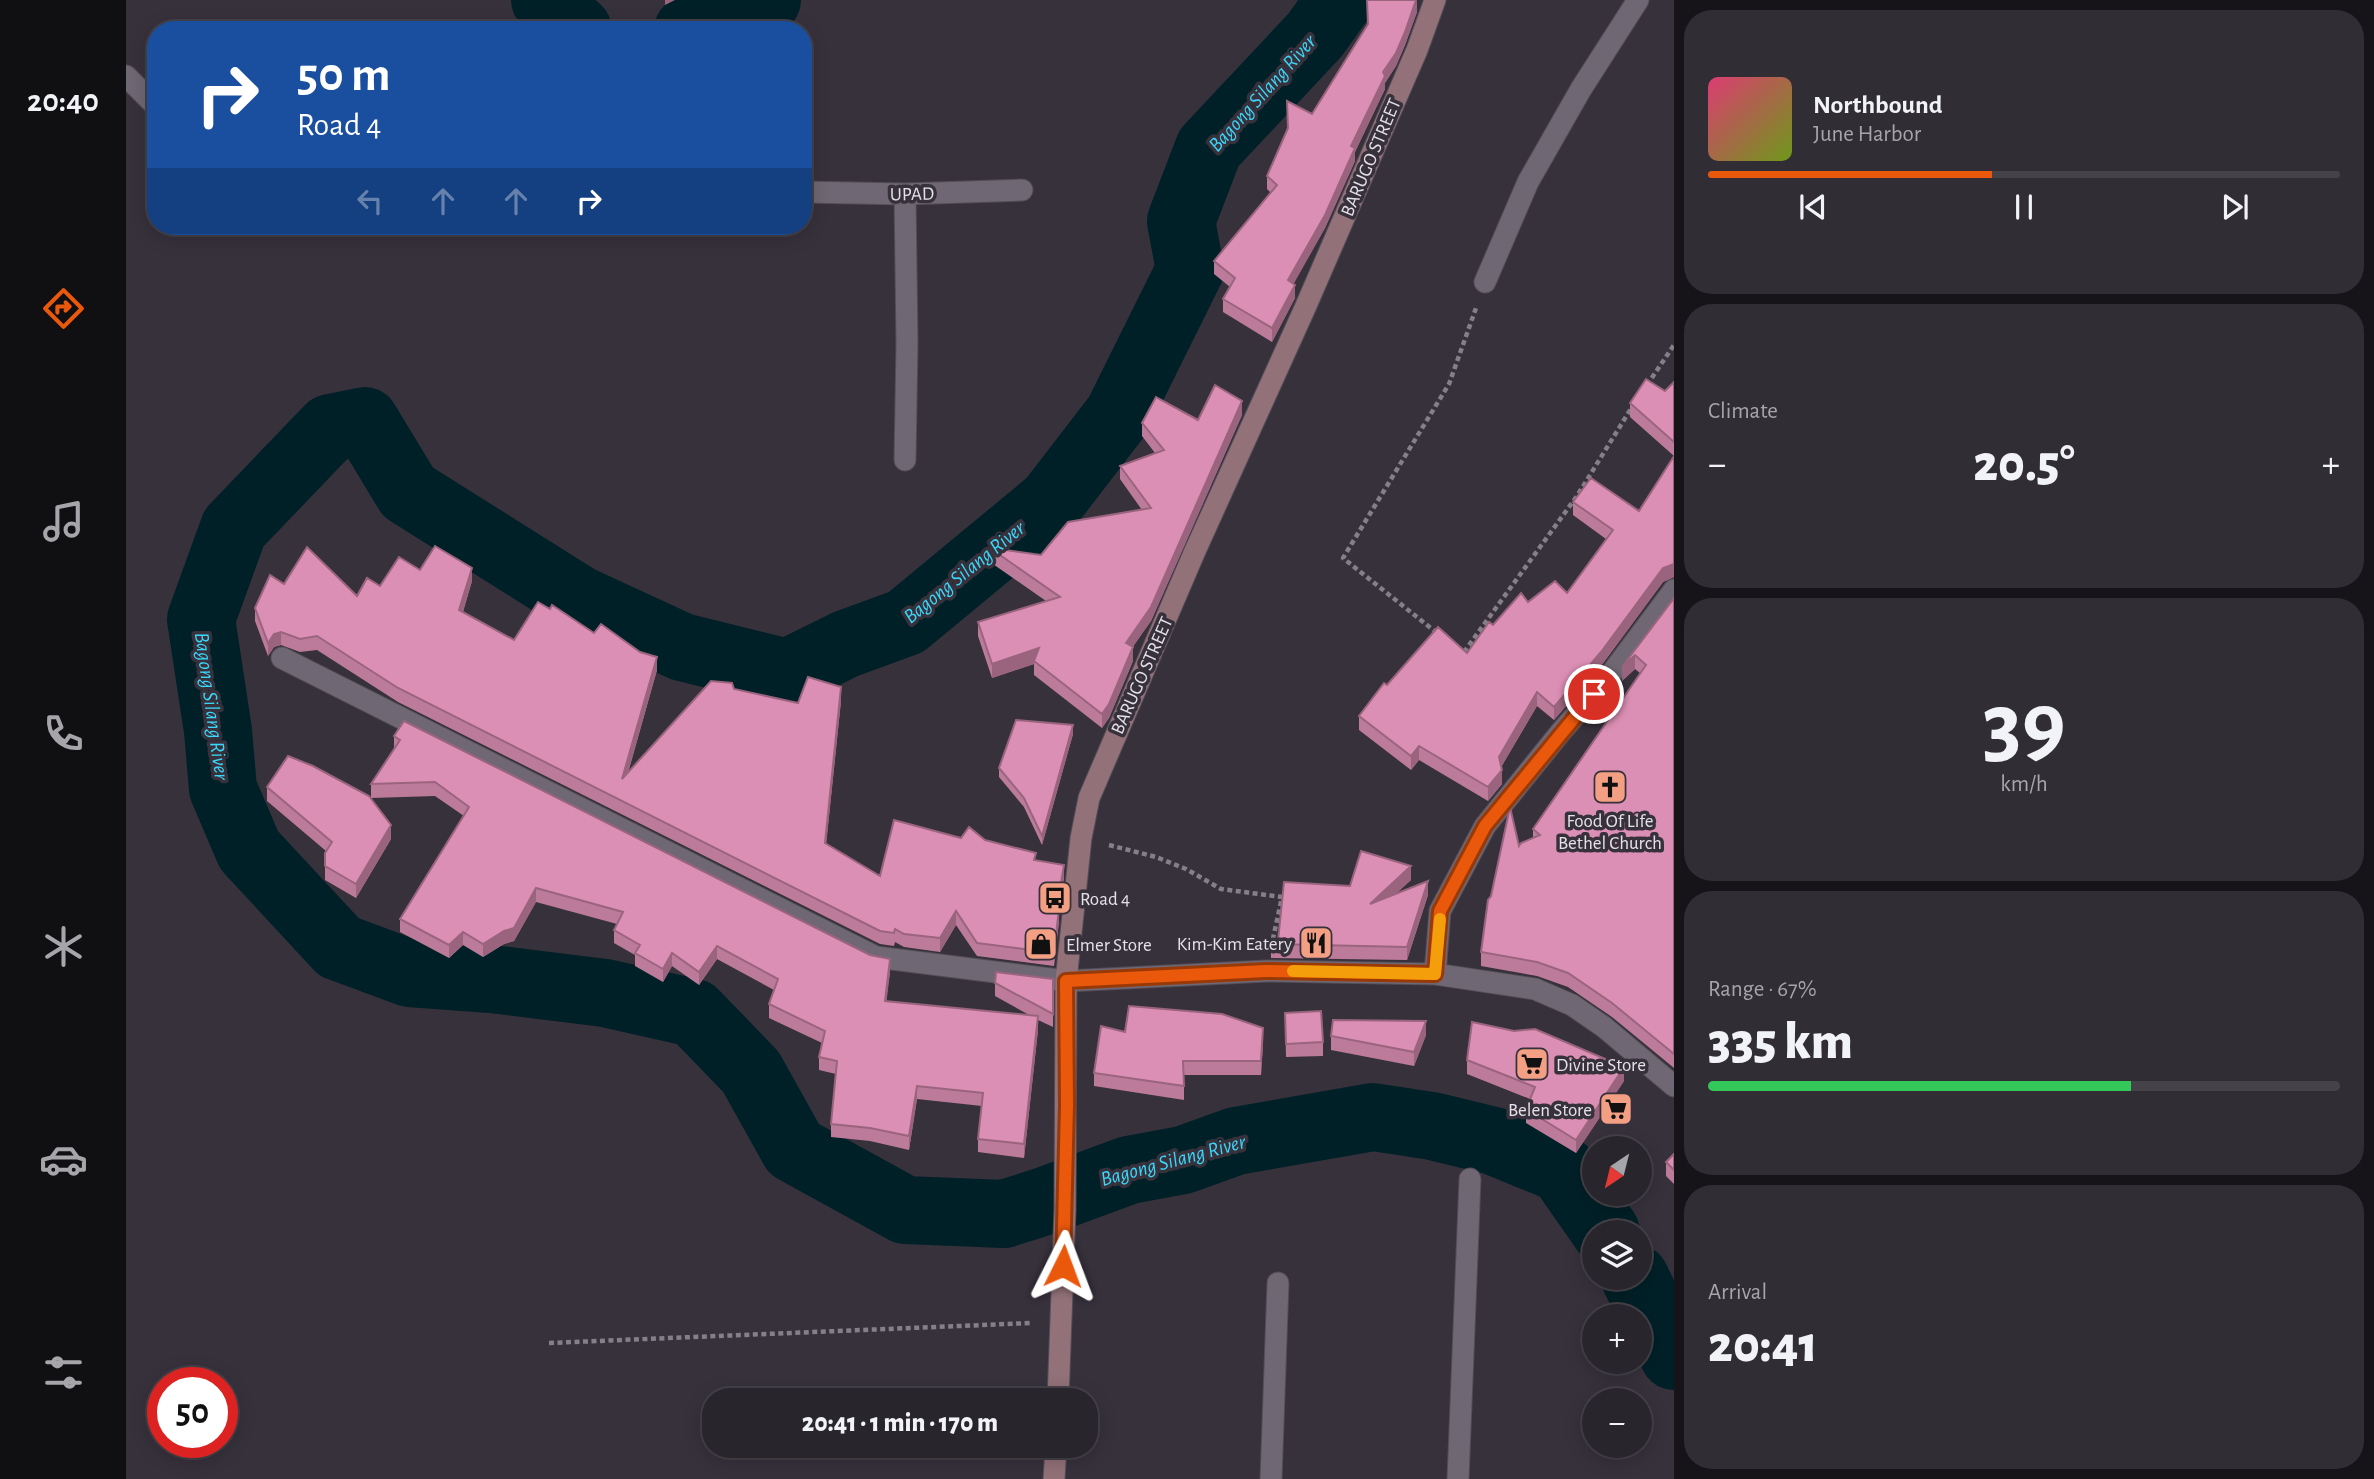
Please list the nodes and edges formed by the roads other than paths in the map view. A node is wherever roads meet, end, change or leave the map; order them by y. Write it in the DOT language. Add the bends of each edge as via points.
graph roads {
  1 [pos="1435,0"];
  2 [pos="1638,0"];
  3 [pos="126,76"];
  4 [pos="147,97"];
  5 [pos="1022,190"];
  6 [pos="812,192"];
  7 [pos="905,194"];
  8 [pos="1485,282"];
  9 [pos="905,460"];
  10 [pos="1674,590"];
  11 [pos="282,658"];
  12 [pos="1435,974"];
  13 [pos="1066,981"];
  14 [pos="1674,1086"];
  15 [pos="1470,1179"];
  16 [pos="1278,1283"];
  17 [pos="1058,1388"];
  18 [pos="1056,1458"];
  19 [pos="1055,1479"];
  20 [pos="1271,1479"];
  21 [pos="1458,1479"];
  1 -- 13 [label="main road, BARUGO STREET" via="1310,296 1094,782 1081,838"];
  2 -- 8 [label="street" via="1528,182"];
  3 -- 4 [label="street"];
  5 -- 7 [label="street, UPAD"];
  6 -- 7 [label="street, UPAD"];
  7 -- 9 [label="street"];
  10 -- 12 [label="street" via="1485,826 1440,911"];
  11 -- 13 [label="street" via="876,957"];
  12 -- 13 [label="street" via="1266,971"];
  12 -- 14 [label="street" via="1535,989 1572,1005"];
  13 -- 17 [label="main road, BARUGO STREET"];
  15 -- 21 [label="street"];
  16 -- 20 [label="street"];
  18 -- 19 [label="main road"];
}
